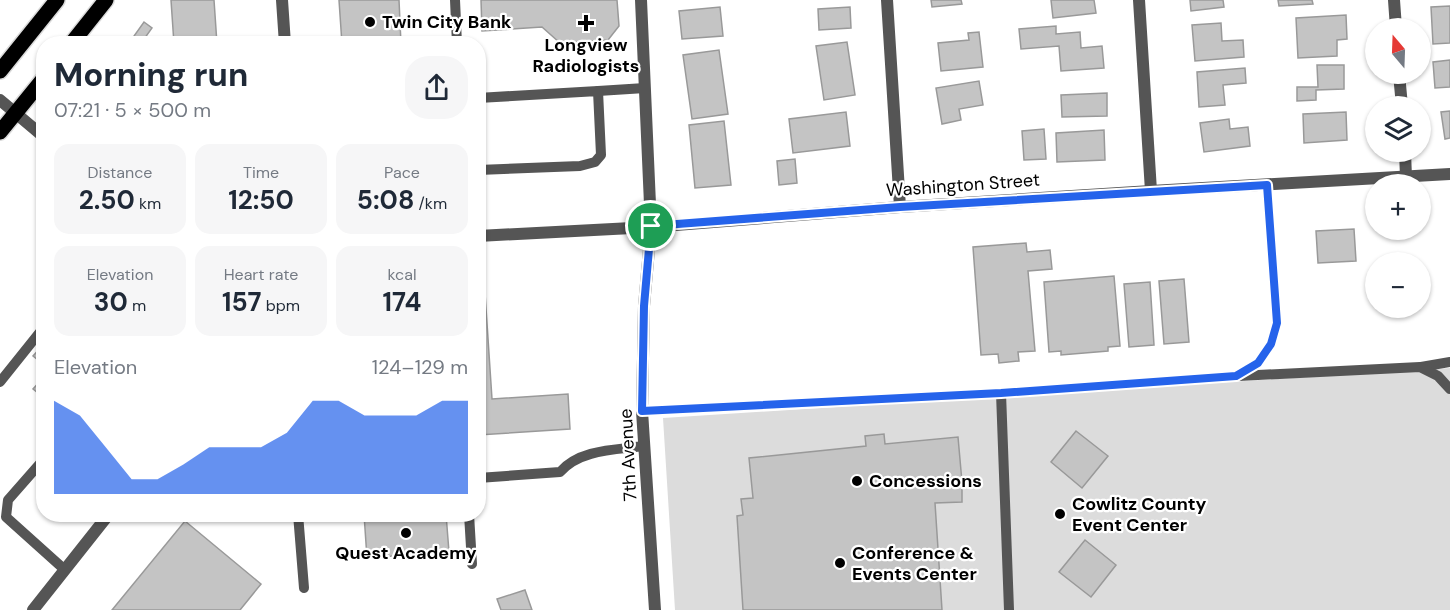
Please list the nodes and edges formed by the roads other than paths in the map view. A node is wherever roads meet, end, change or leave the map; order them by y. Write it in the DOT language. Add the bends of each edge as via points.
graph roads {
  1 [pos="57,0"];
  2 [pos="106,0"];
  3 [pos="282,0"];
  4 [pos="455,0"];
  5 [pos="641,0"];
  6 [pos="887,0"];
  7 [pos="1139,0"];
  8 [pos="1394,0"];
  9 [pos="1395,18"];
  10 [pos="77,36"];
  11 [pos="284,36"];
  12 [pos="457,36"];
  13 [pos="0,71"];
  14 [pos="36,88"];
  15 [pos="645,88"];
  16 [pos="598,91"];
  17 [pos="486,98"];
  18 [pos="0,100"];
  19 [pos="15,113"];
  20 [pos="36,130"];
  21 [pos="0,132"];
  22 [pos="486,170"];
  23 [pos="1450,174"];
  24 [pos="1431,175"];
  25 [pos="1365,179"];
  26 [pos="1267,185"];
  27 [pos="1151,191"];
  28 [pos="900,207"];
  29 [pos="651,226"];
  30 [pos="486,236"];
  31 [pos="36,337"];
  32 [pos="1450,362"];
  33 [pos="1420,367"];
  34 [pos="1236,376"];
  35 [pos="0,382"];
  36 [pos="1450,389"];
  37 [pos="1001,393"];
  38 [pos="642,411"];
  39 [pos="644,446"];
  40 [pos="36,468"];
  41 [pos="486,477"];
  42 [pos="104,522"];
  43 [pos="299,522"];
  44 [pos="469,522"];
  45 [pos="472,564"];
  46 [pos="65,570"];
  47 [pos="304,588"];
  48 [pos="33,610"];
  49 [pos="655,610"];
  50 [pos="1009,610"];
  1 -- 13 [label="main road"];
  2 -- 10 [label="main road"];
  3 -- 11 [label="street"];
  4 -- 12 [label="lane"];
  5 -- 15 [label="street, 7th Avenue"];
  6 -- 28 [label="street"];
  7 -- 27 [label="street"];
  8 -- 9 [label="street"];
  14 -- 19 [label="main road"];
  15 -- 16 [label="lane"];
  15 -- 29 [label="street, 7th Avenue"];
  16 -- 17 [label="lane"];
  16 -- 22 [label="lane" via="601,155 595,162"];
  18 -- 19 [label="street"];
  19 -- 20 [label="street"];
  19 -- 21 [label="main road"];
  23 -- 24 [label="street, Washington Street"];
  25 -- 26 [label="street, Washington Street"];
  26 -- 27 [label="street, Washington Street"];
  26 -- 34 [label="lane" via="1277,323 1271,344 1258,363"];
  27 -- 28 [label="street, Washington Street"];
  28 -- 29 [label="street, Washington Street"];
  29 -- 30 [label="street, Washington Street"];
  29 -- 38 [label="street, 7th Avenue" via="644,306"];
  31 -- 35 [label="lane"];
  32 -- 33 [label="lane"];
  33 -- 34 [label="lane"];
  33 -- 36 [label="lane" via="1438,376"];
  34 -- 37 [label="lane"];
  37 -- 38 [label="lane"];
  37 -- 50 [label="lane"];
  38 -- 39 [label="street, 7th Avenue"];
  39 -- 41 [label="lane" via="585,455 560,472"];
  39 -- 49 [label="street, 7th Avenue"];
  40 -- 46 [label="lane" via="8,500 6,517"];
  42 -- 46 [label="street"];
  43 -- 47 [label="lane"];
  44 -- 45 [label="lane"];
  46 -- 48 [label="street"];
}
